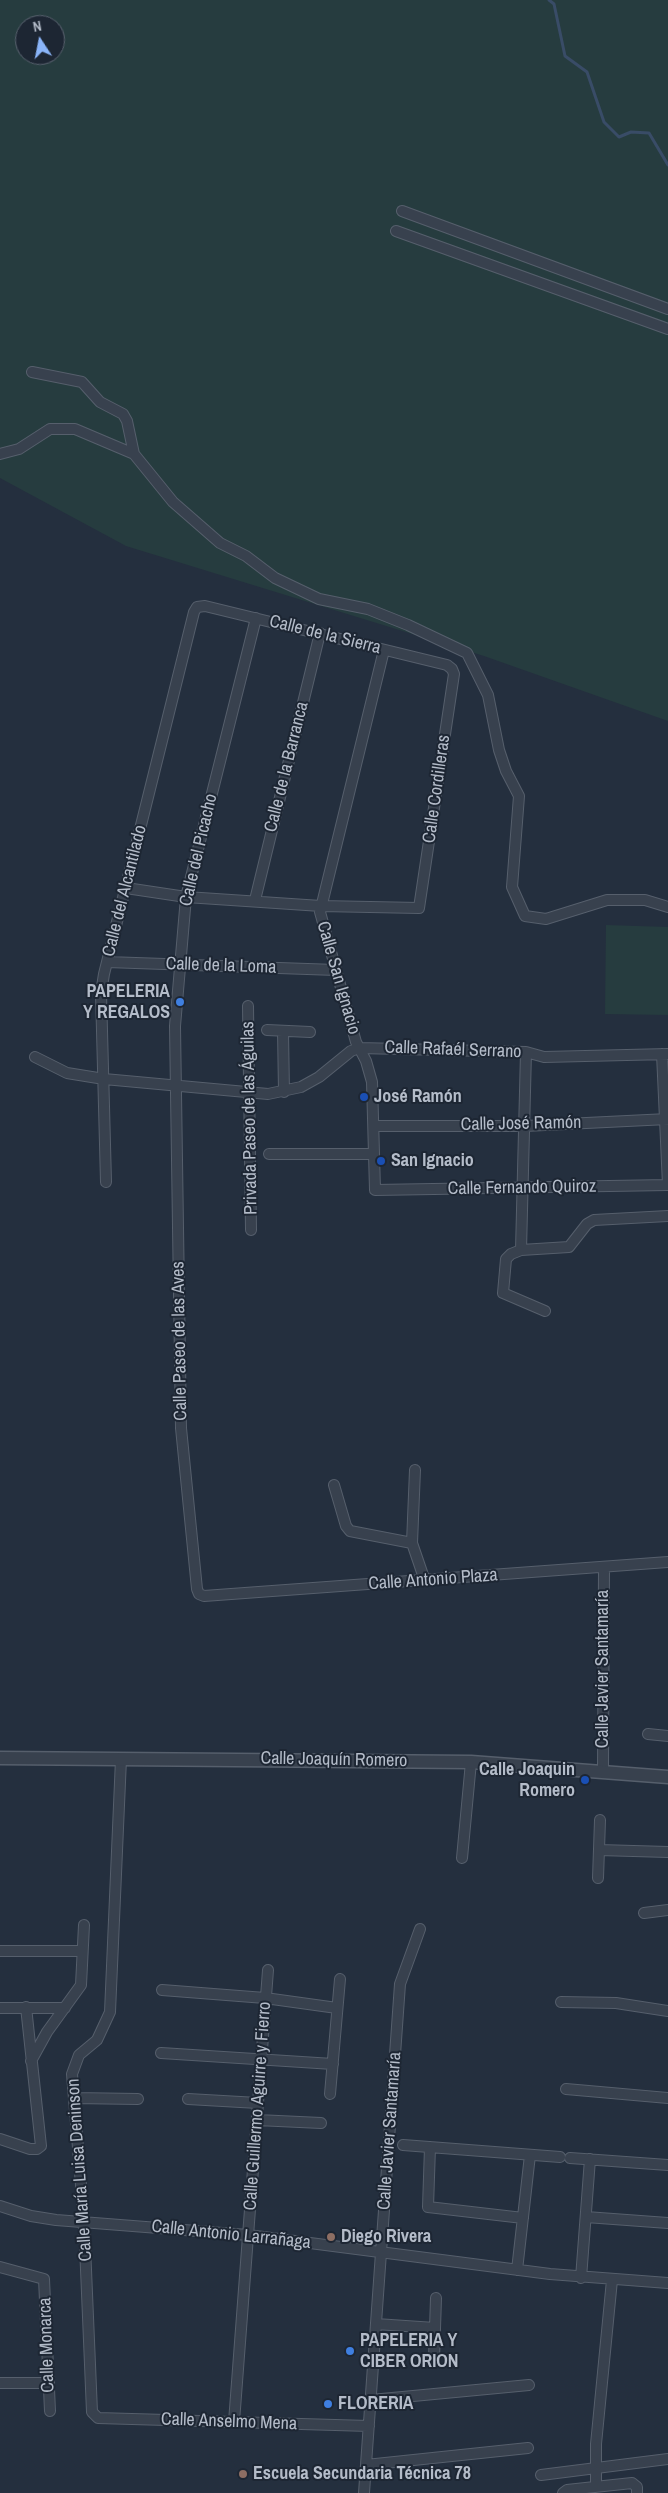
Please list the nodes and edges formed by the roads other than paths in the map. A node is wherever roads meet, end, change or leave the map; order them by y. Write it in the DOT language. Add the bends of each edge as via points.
graph roads {
  1 [pos="402,211"];
  2 [pos="396,231"];
  3 [pos="668,309"];
  4 [pos="668,329"];
  5 [pos="32,372"];
  6 [pos="0,454"];
  7 [pos="134,454"];
  8 [pos="198,607"];
  9 [pos="256,618"];
  10 [pos="320,633"];
  11 [pos="384,650"];
  12 [pos="452,669"];
  13 [pos="126,888"];
  14 [pos="186,897"];
  15 [pos="255,900"];
  16 [pos="321,906"];
  17 [pos="668,906"];
  18 [pos="107,962"];
  19 [pos="179,965"];
  20 [pos="336,970"];
  21 [pos="248,1006"];
  22 [pos="267,1030"];
  23 [pos="283,1031"];
  24 [pos="310,1032"];
  25 [pos="359,1048"];
  26 [pos="526,1052"];
  27 [pos="665,1054"];
  28 [pos="35,1057"];
  29 [pos="104,1079"];
  30 [pos="176,1086"];
  31 [pos="284,1092"];
  32 [pos="250,1094"];
  33 [pos="666,1119"];
  34 [pos="374,1126"];
  35 [pos="525,1126"];
  36 [pos="269,1154"];
  37 [pos="374,1154"];
  38 [pos="106,1182"];
  39 [pos="668,1185"];
  40 [pos="521,1189"];
  41 [pos="375,1190"];
  42 [pos="668,1216"];
  43 [pos="252,1230"];
  44 [pos="521,1250"];
  45 [pos="545,1311"];
  46 [pos="415,1470"];
  47 [pos="334,1484"];
  48 [pos="412,1543"];
  49 [pos="668,1562"];
  50 [pos="604,1568"];
  51 [pos="425,1581"];
  52 [pos="199,1594"];
  53 [pos="648,1734"];
  54 [pos="668,1736"];
  55 [pos="0,1758"];
  56 [pos="121,1759"];
  57 [pos="470,1762"];
  58 [pos="603,1770"];
  59 [pos="668,1777"];
  60 [pos="600,1820"];
  61 [pos="599,1850"];
  62 [pos="668,1852"];
  63 [pos="462,1858"];
  64 [pos="598,1878"];
  65 [pos="668,1910"];
  66 [pos="644,1913"];
  67 [pos="84,1924"];
  68 [pos="420,1929"];
  69 [pos="0,1951"];
  70 [pos="82,1951"];
  71 [pos="268,1970"];
  72 [pos="340,1979"];
  73 [pos="162,1990"];
  74 [pos="266,1998"];
  75 [pos="562,2002"];
  76 [pos="26,2007"];
  77 [pos="0,2008"];
  78 [pos="65,2008"];
  79 [pos="338,2008"];
  80 [pos="668,2011"];
  81 [pos="161,2053"];
  82 [pos="261,2059"];
  83 [pos="31,2061"];
  84 [pos="333,2064"];
  85 [pos="566,2089"];
  86 [pos="330,2094"];
  87 [pos="74,2098"];
  88 [pos="668,2098"];
  89 [pos="138,2099"];
  90 [pos="188,2099"];
  91 [pos="258,2103"];
  92 [pos="257,2120"];
  93 [pos="321,2122"];
  94 [pos="0,2140"];
  95 [pos="403,2145"];
  96 [pos="430,2147"];
  97 [pos="530,2154"];
  98 [pos="590,2159"];
  99 [pos="668,2165"];
  100 [pos="0,2206"];
  101 [pos="586,2217"];
  102 [pos="523,2218"];
  103 [pos="84,2222"];
  104 [pos="668,2223"];
  105 [pos="248,2235"];
  106 [pos="381,2252"];
  107 [pos="0,2267"];
  108 [pos="517,2270"];
  109 [pos="581,2278"];
  110 [pos="612,2280"];
  111 [pos="668,2283"];
  112 [pos="436,2298"];
  113 [pos="376,2324"];
  114 [pos="435,2328"];
  115 [pos="434,2359"];
  116 [pos="0,2383"];
  117 [pos="49,2383"];
  118 [pos="528,2385"];
  119 [pos="371,2400"];
  120 [pos="50,2411"];
  121 [pos="92,2412"];
  122 [pos="234,2422"];
  123 [pos="369,2426"];
  124 [pos="528,2448"];
  125 [pos="668,2459"];
  126 [pos="366,2465"];
  127 [pos="596,2467"];
  128 [pos="541,2475"];
  129 [pos="596,2487"];
  130 [pos="364,2493"];
  131 [pos="563,2493"];
  132 [pos="637,2493"];
  1 -- 3 [label="street"];
  2 -- 4 [label="street"];
  5 -- 7 [label="street" via="82,382 100,402 123,414"];
  6 -- 7 [label="street" via="19,449 50,429 75,429"];
  7 -- 17 [label="street" via="173,502 197,525 275,578 319,600 376,612 467,653 488,695 499,750 519,796 512,887 525,916 546,919 607,900 645,900"];
  8 -- 9 [label="street, Calle de la Sierra"];
  8 -- 13 [label="street, Calle del Alcantilado" via="194,612"];
  9 -- 10 [label="street, Calle de la Sierra"];
  9 -- 14 [label="street, Calle del Picacho"];
  10 -- 11 [label="street, Calle de la Sierra"];
  10 -- 15 [label="street, Calle de la Barranca"];
  11 -- 12 [label="street, Calle de la Sierra" via="447,665"];
  11 -- 16 [label="street, Calle San Ignacio"];
  12 -- 16 [label="street, Calle Cordilleras" via="454,674 419,908"];
  13 -- 14 [label="street"];
  13 -- 18 [label="street, Calle del Alcantilado"];
  14 -- 15 [label="street"];
  14 -- 19 [label="street, Calle del Picacho"];
  15 -- 16 [label="street"];
  16 -- 20 [label="street, Calle San Ignacio"];
  18 -- 19 [label="street, Calle de la Loma"];
  18 -- 29 [label="street, Calle del Alcantilado" via="102,993"];
  19 -- 20 [label="street, Calle de la Loma"];
  19 -- 30 [label="street, Calle del Picacho"];
  20 -- 25 [label="street, Calle San Ignacio"];
  21 -- 32 [label="street, Privada Paseo de las Águilas"];
  22 -- 23 [label="street"];
  23 -- 24 [label="street"];
  23 -- 31 [label="street"];
  25 -- 26 [label="street, Calle Rafaél Serrano"];
  25 -- 31 [label="street, Calle Rafaél Serrano" via="346,1054 319,1078"];
  25 -- 34 [label="street, Calle San Ignacio" via="372,1082"];
  26 -- 27 [label="street, Calle Rafaél Serrano" via="544,1058"];
  26 -- 35 [label="street"];
  27 -- 33 [label="street"];
  28 -- 29 [label="street, Calle Rafaél Serrano" via="67,1073"];
  29 -- 30 [label="street, Calle Rafaél Serrano"];
  29 -- 38 [label="street, Calle del Alcantilado"];
  30 -- 32 [label="street, Calle Rafaél Serrano"];
  30 -- 52 [label="street, Calle Paseo de las Aves" via="181,1428"];
  31 -- 32 [label="street, Calle Rafaél Serrano"];
  32 -- 43 [label="street, Privada Paseo de las Águilas"];
  33 -- 35 [label="street, Calle José Ramón"];
  33 -- 39 [label="street"];
  34 -- 35 [label="street, Calle José Ramón"];
  34 -- 37 [label="street, Calle San Ignacio"];
  35 -- 40 [label="street"];
  36 -- 37 [label="street"];
  37 -- 41 [label="street, Calle San Ignacio"];
  39 -- 40 [label="street, Calle Fernando Quiroz"];
  40 -- 41 [label="street, Calle Fernando Quiroz"];
  40 -- 44 [label="street"];
  42 -- 44 [label="street" via="594,1220 569,1247"];
  44 -- 45 [label="street" via="506,1259 503,1293"];
  46 -- 48 [label="street"];
  47 -- 48 [label="street" via="350,1531"];
  48 -- 51 [label="street"];
  49 -- 50 [label="street, Calle Antonio Plaza"];
  50 -- 51 [label="street, Calle Antonio Plaza"];
  50 -- 58 [label="street, Calle Javier Santamaría"];
  51 -- 52 [label="street, Calle Antonio Plaza"];
  53 -- 54 [label="street"];
  55 -- 56 [label="street, Calle Joaquín Romero"];
  56 -- 57 [label="street, Calle Joaquín Romero"];
  56 -- 87 [label="street, Calle María Luisa Deninson" via="110,2012 97,2040 80,2055 72,2074"];
  57 -- 58 [label="street, Calle Joaquín Romero"];
  57 -- 63 [label="street"];
  58 -- 59 [label="street, Calle Joaquín Romero"];
  60 -- 61 [label="street"];
  61 -- 62 [label="street"];
  61 -- 64 [label="street"];
  65 -- 66 [label="street"];
  67 -- 70 [label="street"];
  68 -- 106 [label="street, Calle Javier Santamaría" via="400,1984"];
  69 -- 70 [label="street"];
  70 -- 78 [label="street" via="81,1985"];
  71 -- 74 [label="street, Calle Guillermo Aguirre y Fierro"];
  72 -- 79 [label="street"];
  73 -- 74 [label="street"];
  74 -- 79 [label="street"];
  74 -- 82 [label="street, Calle Guillermo Aguirre y Fierro"];
  75 -- 80 [label="street" via="616,2004"];
  76 -- 77 [label="street"];
  76 -- 78 [label="street"];
  76 -- 83 [label="street"];
  78 -- 83 [label="street"];
  79 -- 84 [label="street"];
  81 -- 82 [label="street"];
  82 -- 84 [label="street"];
  82 -- 91 [label="street, Calle Guillermo Aguirre y Fierro"];
  83 -- 94 [label="street" via="41,2146 37,2149"];
  84 -- 86 [label="street"];
  85 -- 88 [label="street"];
  87 -- 89 [label="street"];
  87 -- 103 [label="street, Calle María Luisa Deninson"];
  90 -- 91 [label="street"];
  91 -- 92 [label="street, Calle Guillermo Aguirre y Fierro"];
  92 -- 93 [label="street"];
  92 -- 105 [label="street, Calle Guillermo Aguirre y Fierro"];
  95 -- 96 [label="street"];
  96 -- 97 [label="street"];
  96 -- 102 [label="street" via="428,2207"];
  97 -- 98 [label="street"];
  97 -- 102 [label="street"];
  98 -- 99 [label="street"];
  98 -- 101 [label="street"];
  100 -- 103 [label="street, Calle Antonio Larrañaga" via="31,2216"];
  101 -- 104 [label="street"];
  101 -- 109 [label="street"];
  102 -- 108 [label="street"];
  103 -- 105 [label="street, Calle Antonio Larrañaga"];
  103 -- 121 [label="street, Calle María Luisa Deninson"];
  105 -- 106 [label="street, Calle Antonio Larrañaga"];
  105 -- 122 [label="street, Calle Guillermo Aguirre y Fierro"];
  106 -- 108 [label="street, Calle Antonio Larrañaga"];
  106 -- 113 [label="street, Calle Javier Santamaría"];
  107 -- 117 [label="street, Calle Monarca" via="44,2279"];
  108 -- 109 [label="street, Calle Antonio Larrañaga"];
  109 -- 110 [label="street, Calle Antonio Larrañaga"];
  110 -- 111 [label="street, Calle Antonio Larrañaga"];
  110 -- 127 [label="street"];
  112 -- 114 [label="street"];
  113 -- 114 [label="street"];
  113 -- 119 [label="street, Calle Javier Santamaría"];
  114 -- 115 [label="street"];
  116 -- 117 [label="street"];
  117 -- 120 [label="street, Calle Monarca"];
  118 -- 119 [label="street"];
  119 -- 123 [label="street, Calle Javier Santamaría"];
  121 -- 122 [label="street, Calle Anselmo Mena" via="98,2418"];
  122 -- 123 [label="street, Calle Anselmo Mena"];
  123 -- 126 [label="street, Calle Javier Santamaría"];
  124 -- 126 [label="street"];
  125 -- 127 [label="street"];
  126 -- 130 [label="street, Calle Javier Santamaría"];
  127 -- 128 [label="street"];
  127 -- 129 [label="street"];
  129 -- 131 [label="street"];
  129 -- 132 [label="street" via="632,2483 637,2486"];
}
